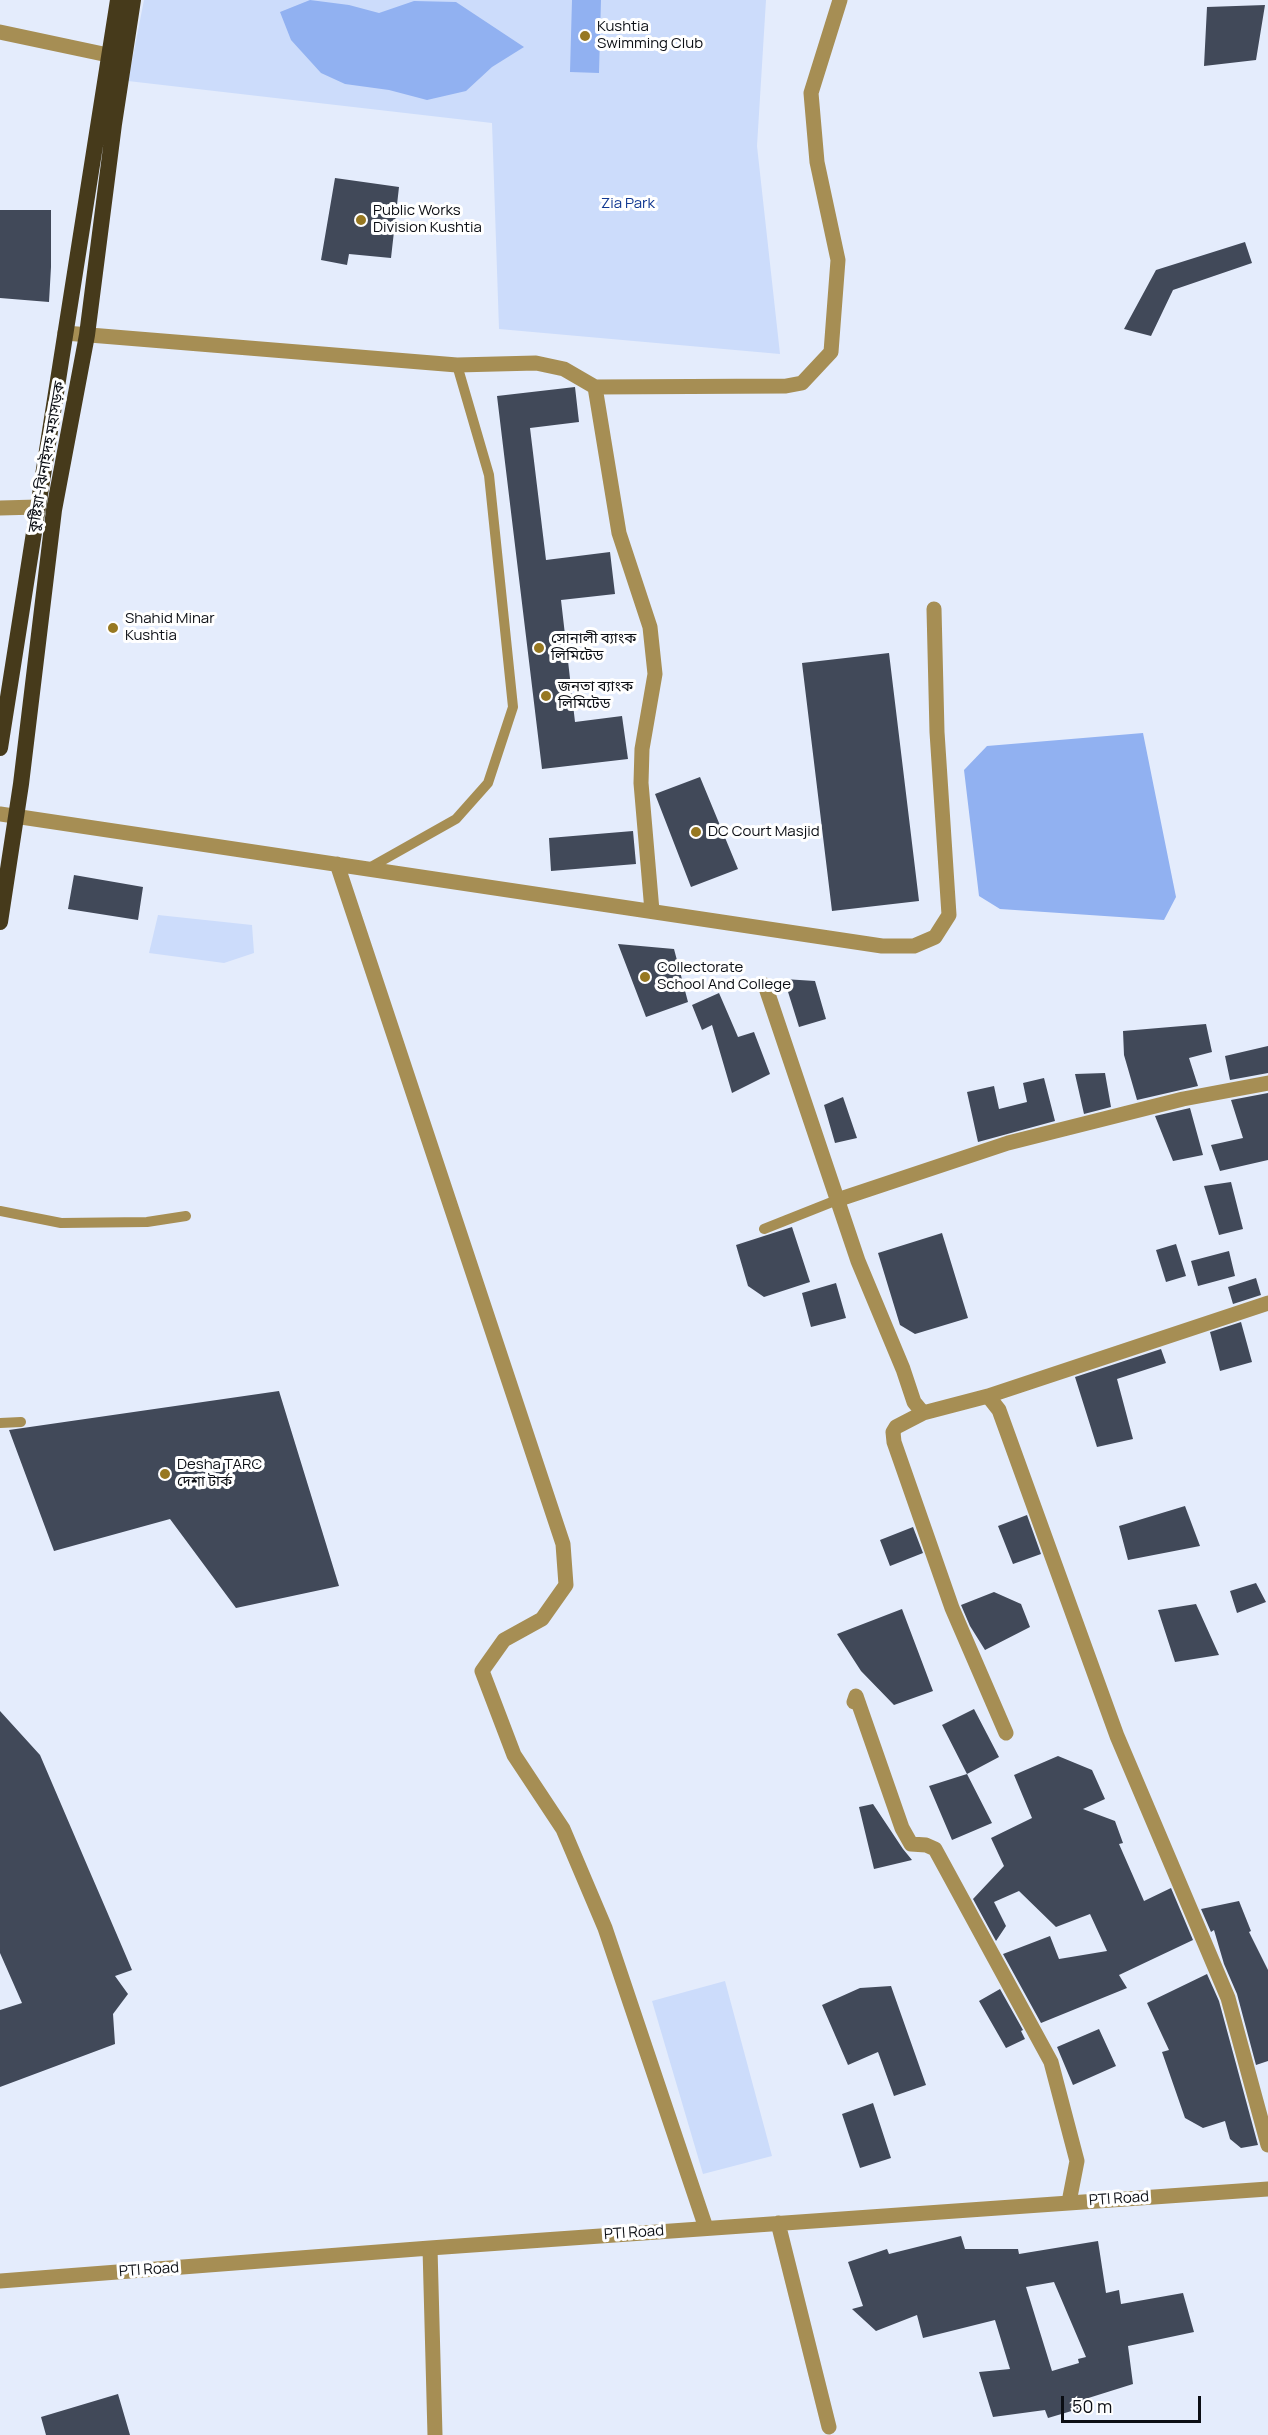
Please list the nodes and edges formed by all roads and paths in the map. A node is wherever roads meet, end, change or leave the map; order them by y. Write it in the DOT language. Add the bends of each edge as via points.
graph roads {
  1 [pos="118,0"];
  2 [pos="134,0"];
  3 [pos="840,0"];
  4 [pos="0,32"];
  5 [pos="108,55"];
  6 [pos="106,123"];
  7 [pos="65,333"];
  8 [pos="87,335"];
  9 [pos="457,365"];
  10 [pos="595,387"];
  11 [pos="38,507"];
  12 [pos="0,508"];
  13 [pos="934,609"];
  14 [pos="0,748"];
  15 [pos="8,815"];
  16 [pos="337,864"];
  17 [pos="369,868"];
  18 [pos="651,911"];
  19 [pos="0,922"];
  20 [pos="765,985"];
  21 [pos="1268,1083"];
  22 [pos="837,1200"];
  23 [pos="0,1211"];
  24 [pos="186,1216"];
  25 [pos="764,1229"];
  26 [pos="1268,1303"];
  27 [pos="988,1396"];
  28 [pos="923,1413"];
  29 [pos="21,1422"];
  30 [pos="0,1423"];
  31 [pos="854,1702"];
  32 [pos="1006,1733"];
  33 [pos="1268,2145"];
  34 [pos="1268,2189"];
  35 [pos="1070,2202"];
  36 [pos="778,2223"];
  37 [pos="706,2228"];
  38 [pos="429,2248"];
  39 [pos="0,2281"];
  40 [pos="829,2427"];
  41 [pos="435,2435"];
  1 -- 5 [label="highway, কুষ্টিয়া-ঝিনাইদহ মহাসড়ক"];
  2 -- 6 [label="highway, কুষ্টিয়া-ঝিনাইদহ মহাসড়ক"];
  3 -- 10 [label="street" via="811,93 817,162 838,260 831,352 802,383 786,386"];
  4 -- 5 [label="street"];
  5 -- 6 [label="highway, কুষ্টিয়া-ঝিনাইদহ মহাসড়ক"];
  6 -- 7 [label="highway, কুষ্টিয়া-ঝিনাইদহ মহাসড়ক"];
  6 -- 8 [label="highway, কুষ্টিয়া-ঝিনাইদহ মহাসড়ক"];
  7 -- 8 [label="street"];
  7 -- 11 [label="highway, কুষ্টিয়া-ঝিনাইদহ মহাসড়ক"];
  8 -- 9 [label="street"];
  8 -- 15 [label="highway, কুষ্টিয়া-ঝিনাইদহ মহাসড়ক" via="54,510"];
  9 -- 10 [label="street" via="536,363 564,369"];
  9 -- 17 [label="lane" via="489,475 513,706 488,783 469,805 456,819"];
  10 -- 18 [label="street" via="619,533 650,627 655,674 645,727 641,783"];
  11 -- 12 [label="street"];
  11 -- 14 [label="highway, কুষ্টিয়া-ঝিনাইদহ মহাসড়ক"];
  13 -- 18 [label="street" via="937,732 949,915 935,937 914,946 882,946"];
  15 -- 16 [label="street"];
  15 -- 19 [label="highway, কুষ্টিয়া-ঝিনাইদহ মহাসড়ক"];
  16 -- 17 [label="street"];
  16 -- 37 [label="street" via="563,1544 566,1585 542,1619 504,1640 482,1671 514,1755 563,1829 605,1928"];
  17 -- 18 [label="street"];
  20 -- 22 [label="street"];
  21 -- 22 [label="street" via="1183,1099 1008,1143"];
  22 -- 25 [label="lane"];
  22 -- 28 [label="street" via="914,1402"];
  23 -- 24 [label="lane" via="61,1223 147,1222"];
  26 -- 27 [label="street"];
  27 -- 28 [label="street"];
  27 -- 33 [label="street" via="999,1410 1118,1736 1228,1998"];
  28 -- 32 [label="street" via="896,1427 894,1442 952,1608"];
  29 -- 30 [label="lane"];
  31 -- 35 [label="street" via="856,1696 911,1844 935,1849 1051,2062 1077,2161"];
  34 -- 35 [label="street, PTI Road"];
  35 -- 36 [label="street, PTI Road"];
  36 -- 37 [label="street, PTI Road"];
  36 -- 40 [label="street"];
  37 -- 38 [label="street, PTI Road"];
  38 -- 39 [label="street, PTI Road"];
  38 -- 41 [label="street"];
}
